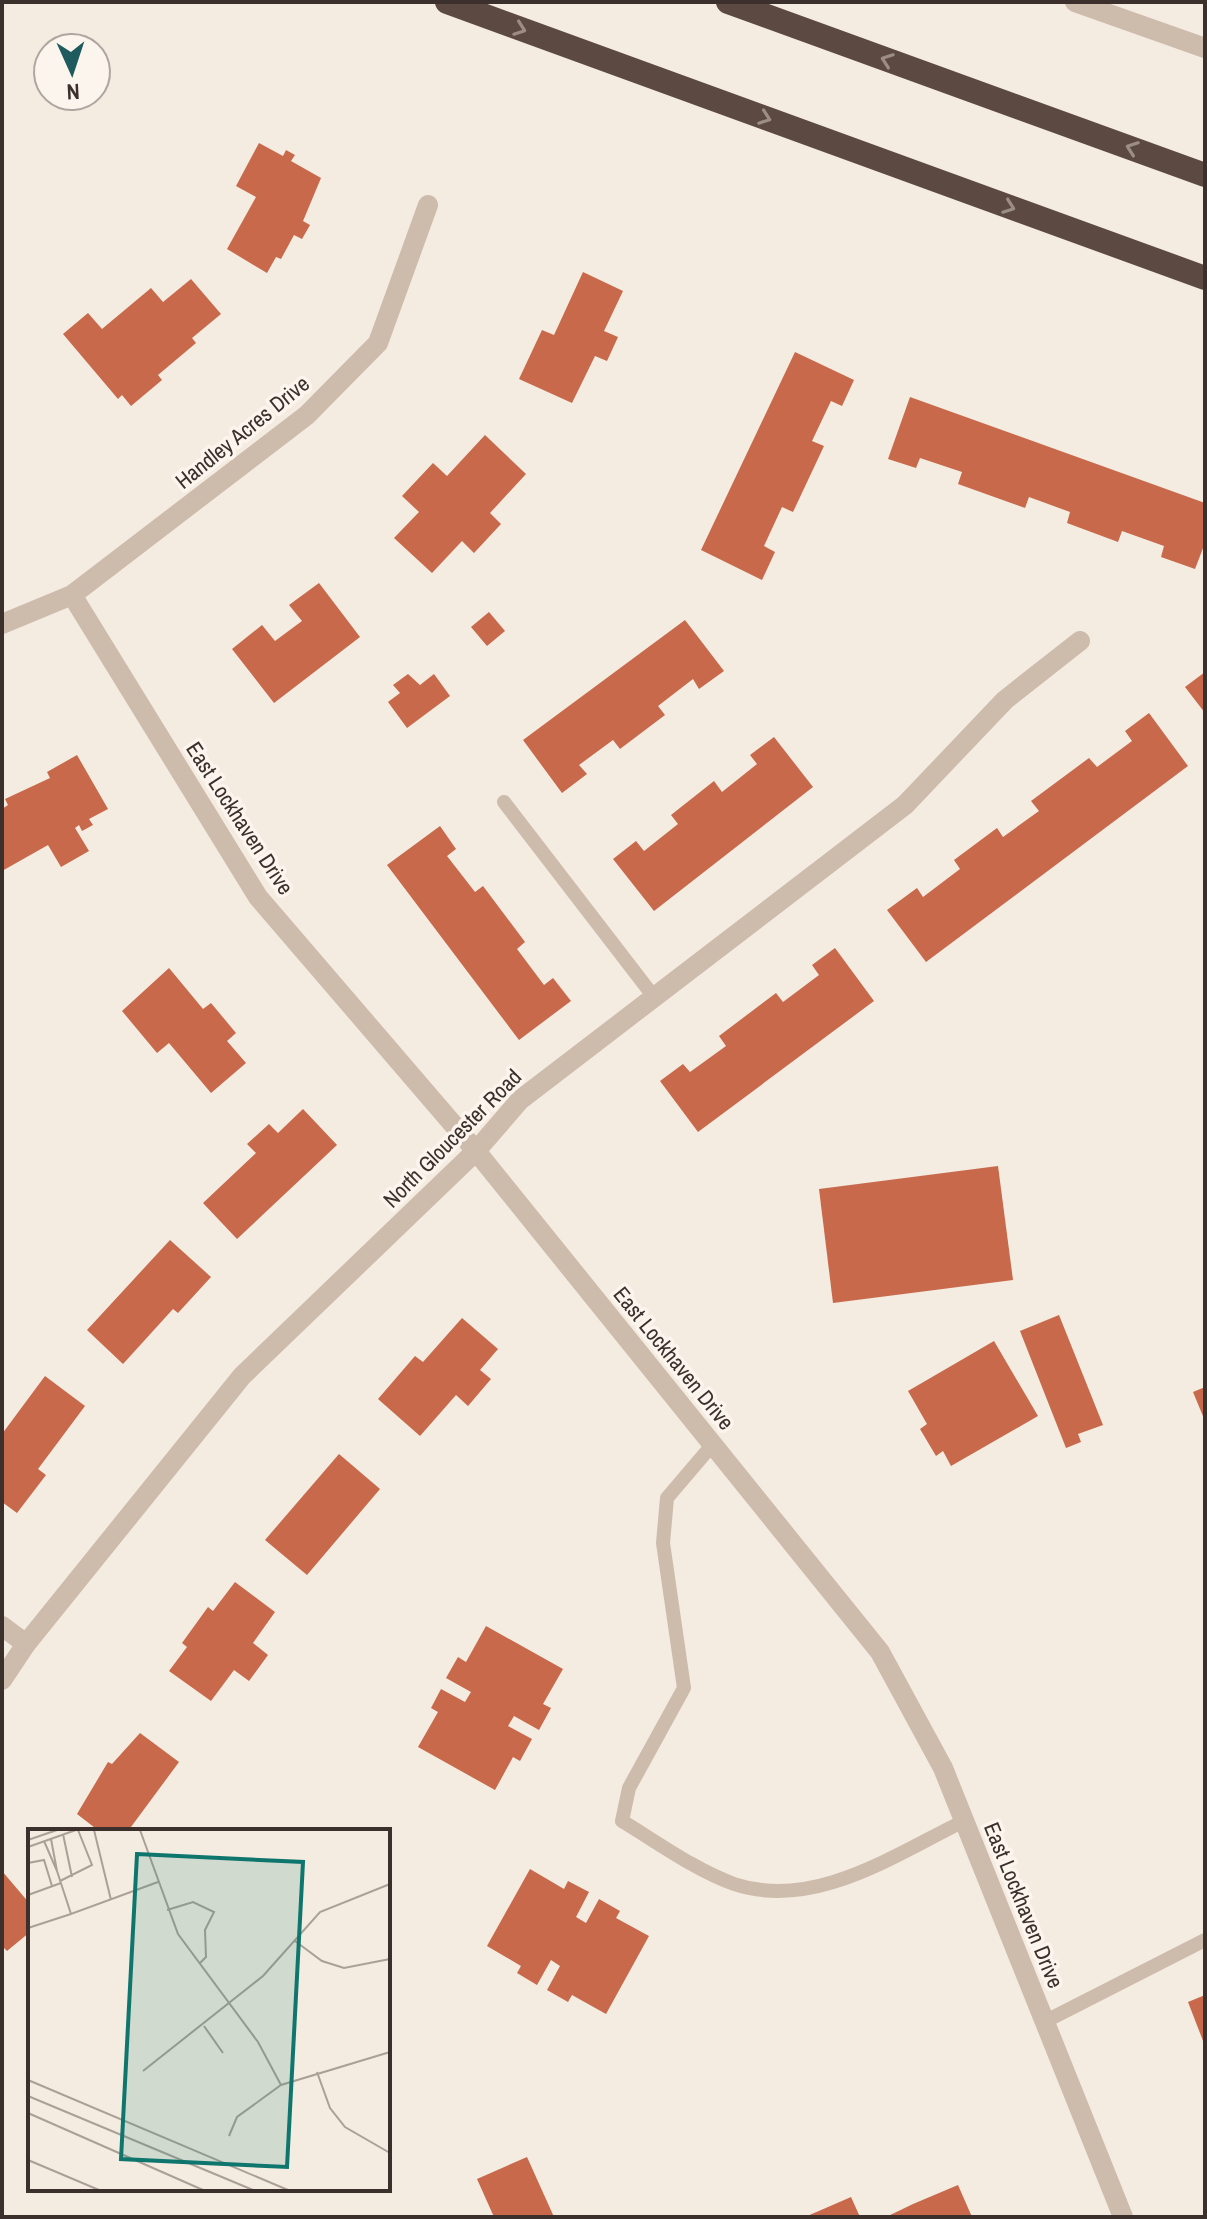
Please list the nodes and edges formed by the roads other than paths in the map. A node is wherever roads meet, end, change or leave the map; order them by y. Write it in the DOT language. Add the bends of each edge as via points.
graph roads {
  1 [pos="447,2"];
  2 [pos="728,2"];
  3 [pos="1075,2"];
  4 [pos="1205,48"];
  5 [pos="1205,175"];
  6 [pos="428,205"];
  7 [pos="1205,278"];
  8 [pos="72,595"];
  9 [pos="2,624"];
  10 [pos="1080,641"];
  11 [pos="504,802"];
  12 [pos="654,997"];
  13 [pos="476,1151"];
  14 [pos="713,1444"];
  15 [pos="2,1626"];
  16 [pos="26,1644"];
  17 [pos="2,1680"];
  18 [pos="964,1821"];
  19 [pos="1205,1940"];
  20 [pos="1044,2022"];
  21 [pos="1123,2217"];
  1 -- 7 [label="highway, one-way"];
  5 -- 2 [label="highway, one-way"];
  3 -- 4 [label="street"];
  6 -- 8 [label="street, Handley Acres Drive" via="378,343 307,415"];
  8 -- 9 [label="street, Handley Acres Drive"];
  8 -- 13 [label="street, East Lockhaven Drive" via="258,897"];
  10 -- 12 [label="street, North Gloucester Road" via="1005,700 905,805"];
  11 -- 12 [label="lane"];
  12 -- 13 [label="street, North Gloucester Road" via="520,1100"];
  13 -- 14 [label="street, East Lockhaven Drive"];
  13 -- 16 [label="street, North Gloucester Road" via="242,1376"];
  14 -- 18 [label="street, East Lockhaven Drive" via="880,1652 943,1768"];
  14 -- 18 [label="lane" via="667,1498 663,1543 684,1688 629,1788 622,1821 734,1884 778,1892 842,1880"];
  15 -- 16 [label="street"];
  16 -- 17 [label="street, North Gloucester Road"];
  18 -- 20 [label="street, East Lockhaven Drive"];
  19 -- 20 [label="lane"];
  20 -- 21 [label="street, East Lockhaven Drive"];
}
